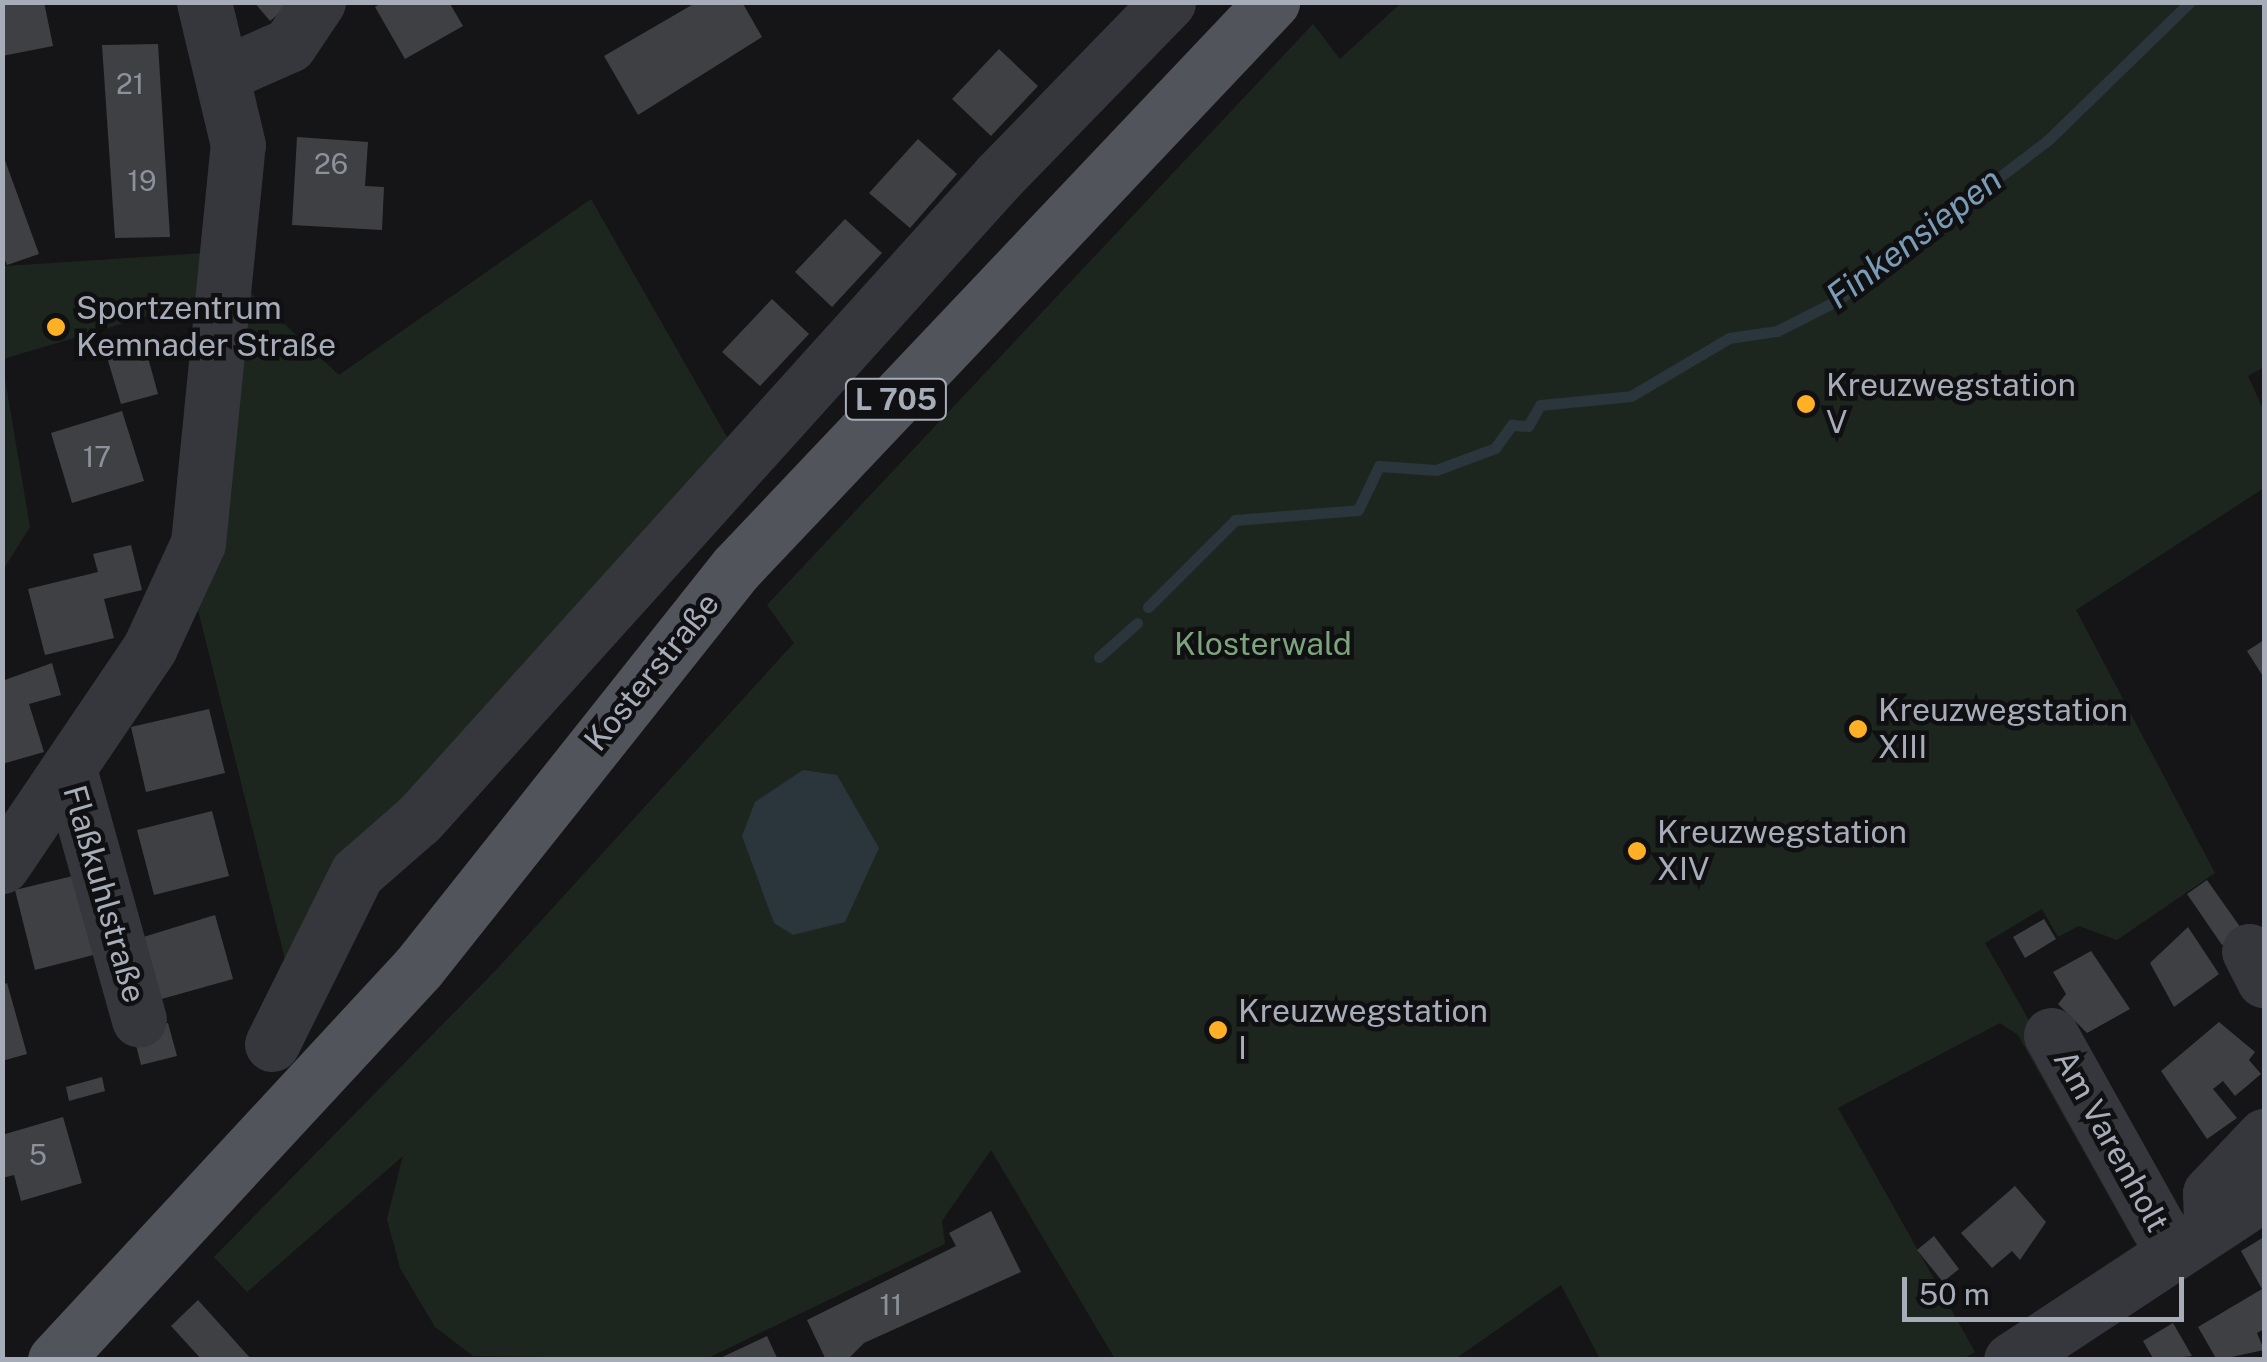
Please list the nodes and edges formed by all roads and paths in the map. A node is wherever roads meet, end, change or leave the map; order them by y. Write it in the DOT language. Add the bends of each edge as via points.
graph roads {
  1 [pos="204,2"];
  2 [pos="318,2"];
  3 [pos="1168,2"];
  4 [pos="1272,2"];
  5 [pos="228,72"];
  6 [pos="69,770"];
  7 [pos="2,866"];
  8 [pos="139,1019"];
  9 [pos="2052,1034"];
  10 [pos="272,1044"];
  11 [pos="2264,1136"];
  12 [pos="2264,1193"];
  13 [pos="2191,1234"];
  14 [pos="55,1360"];
  15 [pos="2011,1360"];
  1 -- 5 [label="street, Flaßkuhlstraße"];
  2 -- 5 [label="street" via="290,44"];
  3 -- 10 [label="street" via="998,177 419,819 356,873"];
  4 -- 14 [label="main road, Kosterstraße / L 705" via="736,568 418,968"];
  5 -- 6 [label="street, Flaßkuhlstraße" via="236,222 198,543 150,647"];
  6 -- 7 [label="street, Flaßkuhlstraße"];
  6 -- 8 [label="street, Flaßkuhlstraße"];
  9 -- 13 [label="street, Am Varenholt"];
  11 -- 13 [label="street, Am Varenholt" via="2210,1193"];
  12 -- 13 [label="street, Am Varenholt"];
  13 -- 15 [label="street, Am Varenholt"];
}
